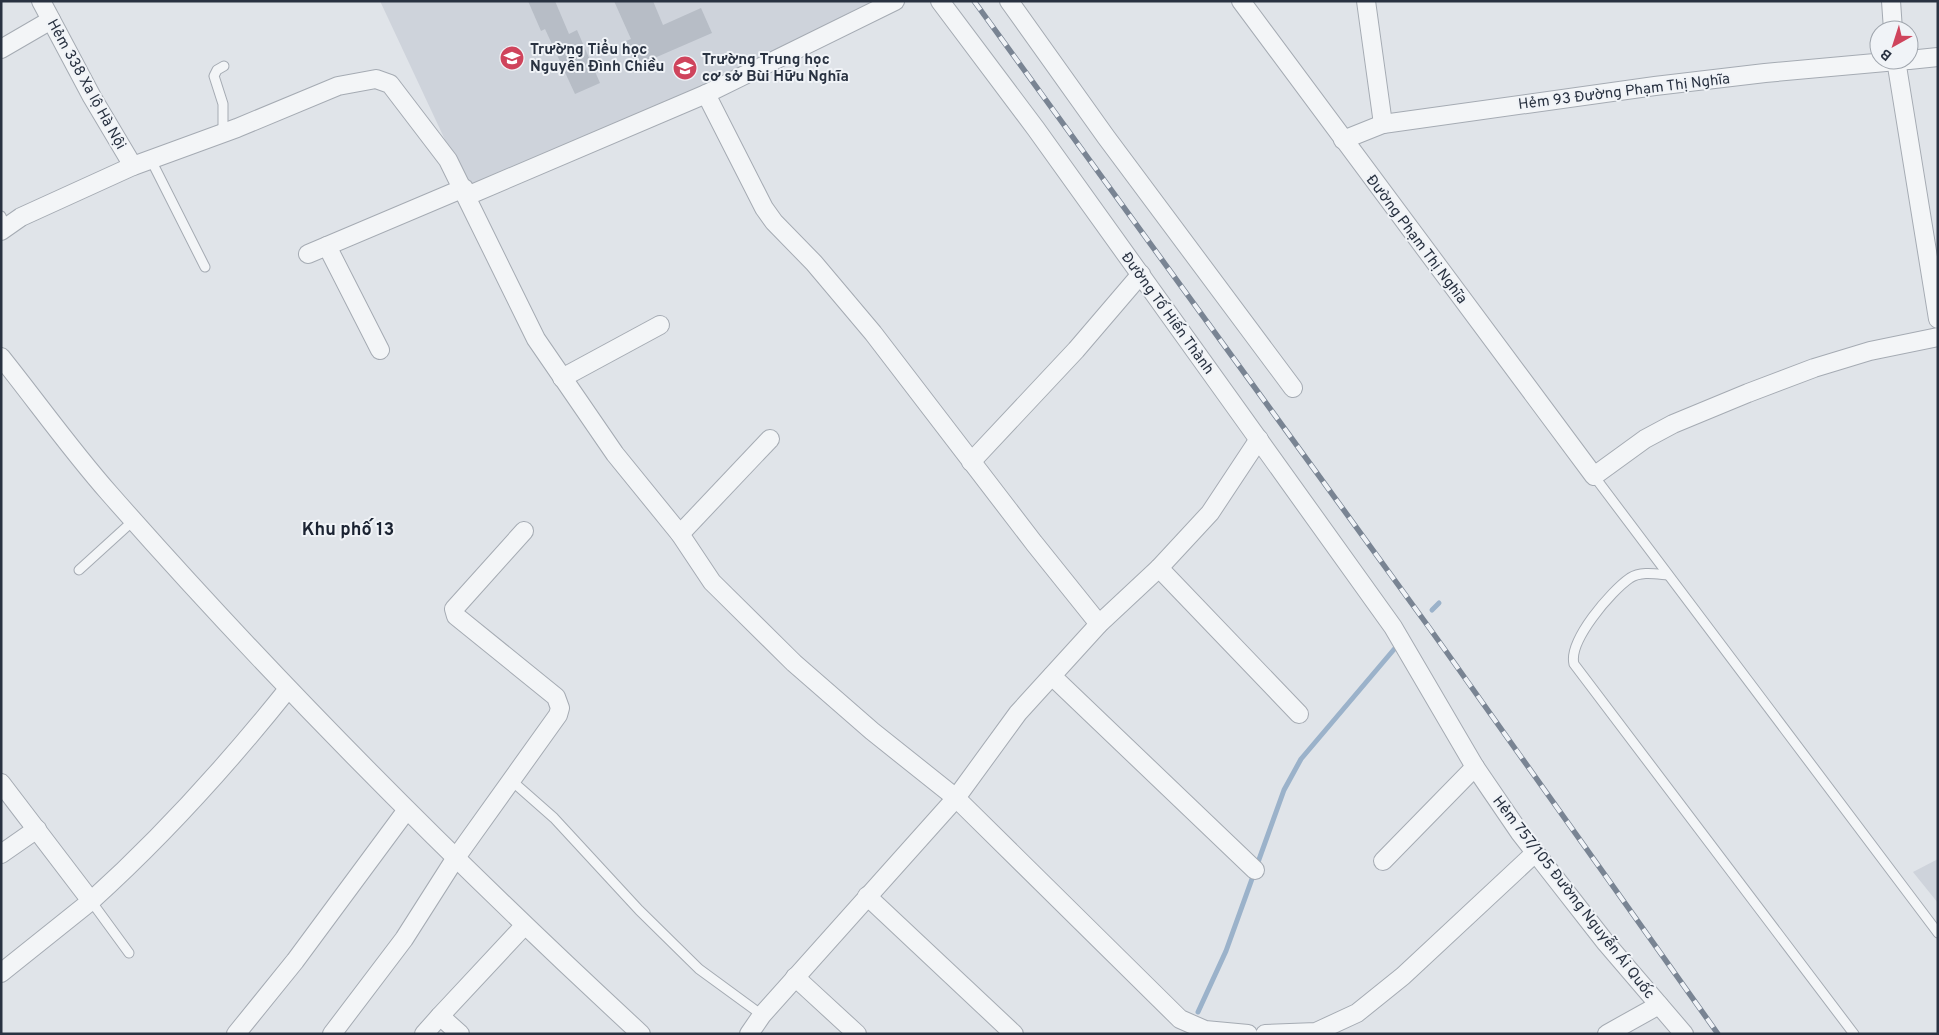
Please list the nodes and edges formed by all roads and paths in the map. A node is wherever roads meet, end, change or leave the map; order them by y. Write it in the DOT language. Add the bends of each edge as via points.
graph roads {
  1 [pos="41,1"];
  2 [pos="895,1"];
  3 [pos="940,1"];
  4 [pos="1009,1"];
  5 [pos="1241,1"];
  6 [pos="1366,1"];
  7 [pos="1890,1"];
  8 [pos="51,20"];
  9 [pos="1892,20"];
  10 [pos="1,49"];
  11 [pos="1938,57"];
  12 [pos="1919,59"];
  13 [pos="1869,64"];
  14 [pos="224,66"];
  15 [pos="1904,70"];
  16 [pos="706,94"];
  17 [pos="1383,124"];
  18 [pos="223,133"];
  19 [pos="1343,140"];
  20 [pos="150,160"];
  21 [pos="133,166"];
  22 [pos="465,192"];
  23 [pos="3,225"];
  24 [pos="327,246"];
  25 [pos="308,254"];
  26 [pos="205,266"];
  27 [pos="1141,274"];
  28 [pos="1938,320"];
  29 [pos="660,325"];
  30 [pos="1938,337"];
  31 [pos="380,350"];
  32 [pos="1,357"];
  33 [pos="562,378"];
  34 [pos="1293,388"];
  35 [pos="770,439"];
  36 [pos="1259,439"];
  37 [pos="971,462"];
  38 [pos="1594,476"];
  39 [pos="134,520"];
  40 [pos="524,532"];
  41 [pos="680,534"];
  42 [pos="1158,568"];
  43 [pos="79,570"];
  44 [pos="1668,575"];
  45 [pos="1099,624"];
  46 [pos="1393,627"];
  47 [pos="1052,676"];
  48 [pos="288,689"];
  49 [pos="1298,714"];
  50 [pos="1475,767"];
  51 [pos="512,781"];
  52 [pos="1,783"];
  53 [pos="956,798"];
  54 [pos="406,811"];
  55 [pos="37,829"];
  56 [pos="1536,853"];
  57 [pos="1,854"];
  58 [pos="455,859"];
  59 [pos="1384,861"];
  60 [pos="1255,870"];
  61 [pos="867,896"];
  62 [pos="91,901"];
  63 [pos="524,926"];
  64 [pos="1938,933"];
  65 [pos="129,953"];
  66 [pos="1,973"];
  67 [pos="795,977"];
  68 [pos="1659,1005"];
  69 [pos="762,1015"];
  70 [pos="440,1016"];
  71 [pos="1631,1028"];
  72 [pos="236,1034"];
  73 [pos="332,1034"];
  74 [pos="424,1034"];
  75 [pos="460,1034"];
  76 [pos="640,1034"];
  77 [pos="749,1034"];
  78 [pos="857,1034"];
  79 [pos="1014,1034"];
  80 [pos="1248,1034"];
  81 [pos="1265,1034"];
  82 [pos="1607,1034"];
  83 [pos="1684,1034"];
  84 [pos="1854,1034"];
  1 -- 8 [label="street, Hẻm 338 Xa lộ Hà Nội"];
  2 -- 16 [label="street"];
  3 -- 27 [label="street, Đường Tố Hiến Thành"];
  4 -- 34 [label="street"];
  5 -- 19 [label="street, Đường Phạm Thị Nghĩa"];
  6 -- 17 [label="street"];
  7 -- 9 [label="street"];
  8 -- 10 [label="street"];
  8 -- 21 [label="street, Hẻm 338 Xa lộ Hà Nội"];
  11 -- 12 [label="street, Hẻm 93 Đường Phạm Thị Nghĩa"];
  13 -- 17 [label="street, Hẻm 93 Đường Phạm Thị Nghĩa" via="1656,86"];
  14 -- 18 [label="lane" via="214,76 223,104"];
  15 -- 28 [label="street"];
  16 -- 22 [label="street"];
  16 -- 37 [label="street" via="774,222 867,326"];
  17 -- 19 [label="street, Hẻm 93 Đường Phạm Thị Nghĩa"];
  18 -- 20 [label="street"];
  18 -- 22 [label="street" via="338,86 384,80 439,147"];
  19 -- 38 [label="street, Đường Phạm Thị Nghĩa"];
  20 -- 21 [label="street"];
  20 -- 26 [label="lane"];
  21 -- 23 [label="street"];
  22 -- 24 [label="street"];
  22 -- 33 [label="street" via="536,339"];
  24 -- 25 [label="street"];
  24 -- 31 [label="street"];
  27 -- 36 [label="street, Đường Tố Hiến Thành"];
  27 -- 37 [label="street" via="1076,350"];
  29 -- 33 [label="street"];
  30 -- 38 [label="street" via="1851,356 1748,393 1659,432"];
  32 -- 39 [label="street"];
  33 -- 41 [label="street" via="615,454"];
  35 -- 41 [label="street"];
  36 -- 42 [label="street" via="1210,513"];
  36 -- 46 [label="street, Đường Tố Hiến Thành"];
  37 -- 45 [label="street"];
  38 -- 44 [label="lane"];
  39 -- 43 [label="lane"];
  39 -- 48 [label="street"];
  40 -- 51 [label="street" via="454,609 456,616 556,697 560,708 544,737"];
  41 -- 53 [label="street" via="712,582 746,617 872,732"];
  42 -- 45 [label="street"];
  42 -- 49 [label="street"];
  44 -- 64 [label="lane"];
  44 -- 84 [label="lane" via="1645,574 1631,578 1615,592 1584,630 1572,657 1574,664"];
  45 -- 47 [label="street"];
  46 -- 50 [label="street, Hẻm 757/105 Đường Nguyễn Ái Quốc"];
  47 -- 53 [label="street" via="1018,713"];
  47 -- 60 [label="street"];
  48 -- 54 [label="street"];
  48 -- 62 [label="street" via="238,752 120,876"];
  50 -- 56 [label="street, Hẻm 757/105 Đường Nguyễn Ái Quốc"];
  50 -- 59 [label="street"];
  51 -- 58 [label="street"];
  51 -- 69 [label="lane" via="554,818 699,969"];
  52 -- 55 [label="street"];
  53 -- 61 [label="street"];
  53 -- 80 [label="street" via="1180,1019 1204,1030"];
  54 -- 58 [label="street"];
  54 -- 72 [label="street" via="295,961"];
  55 -- 57 [label="street"];
  55 -- 62 [label="street"];
  56 -- 68 [label="street, Hẻm 757/105 Đường Nguyễn Ái Quốc"];
  56 -- 81 [label="street" via="1403,976 1357,1012 1316,1032"];
  58 -- 63 [label="street"];
  58 -- 73 [label="street" via="404,939"];
  61 -- 67 [label="street"];
  61 -- 79 [label="street"];
  62 -- 65 [label="lane"];
  62 -- 66 [label="street"];
  63 -- 70 [label="street"];
  63 -- 76 [label="street"];
  67 -- 69 [label="street"];
  67 -- 78 [label="street"];
  68 -- 71 [label="street"];
  68 -- 83 [label="street, Hẻm 757/105 Đường Nguyễn Ái Quốc"];
  69 -- 77 [label="street"];
  70 -- 74 [label="street"];
  70 -- 75 [label="street"];
  71 -- 82 [label="street"];
}
